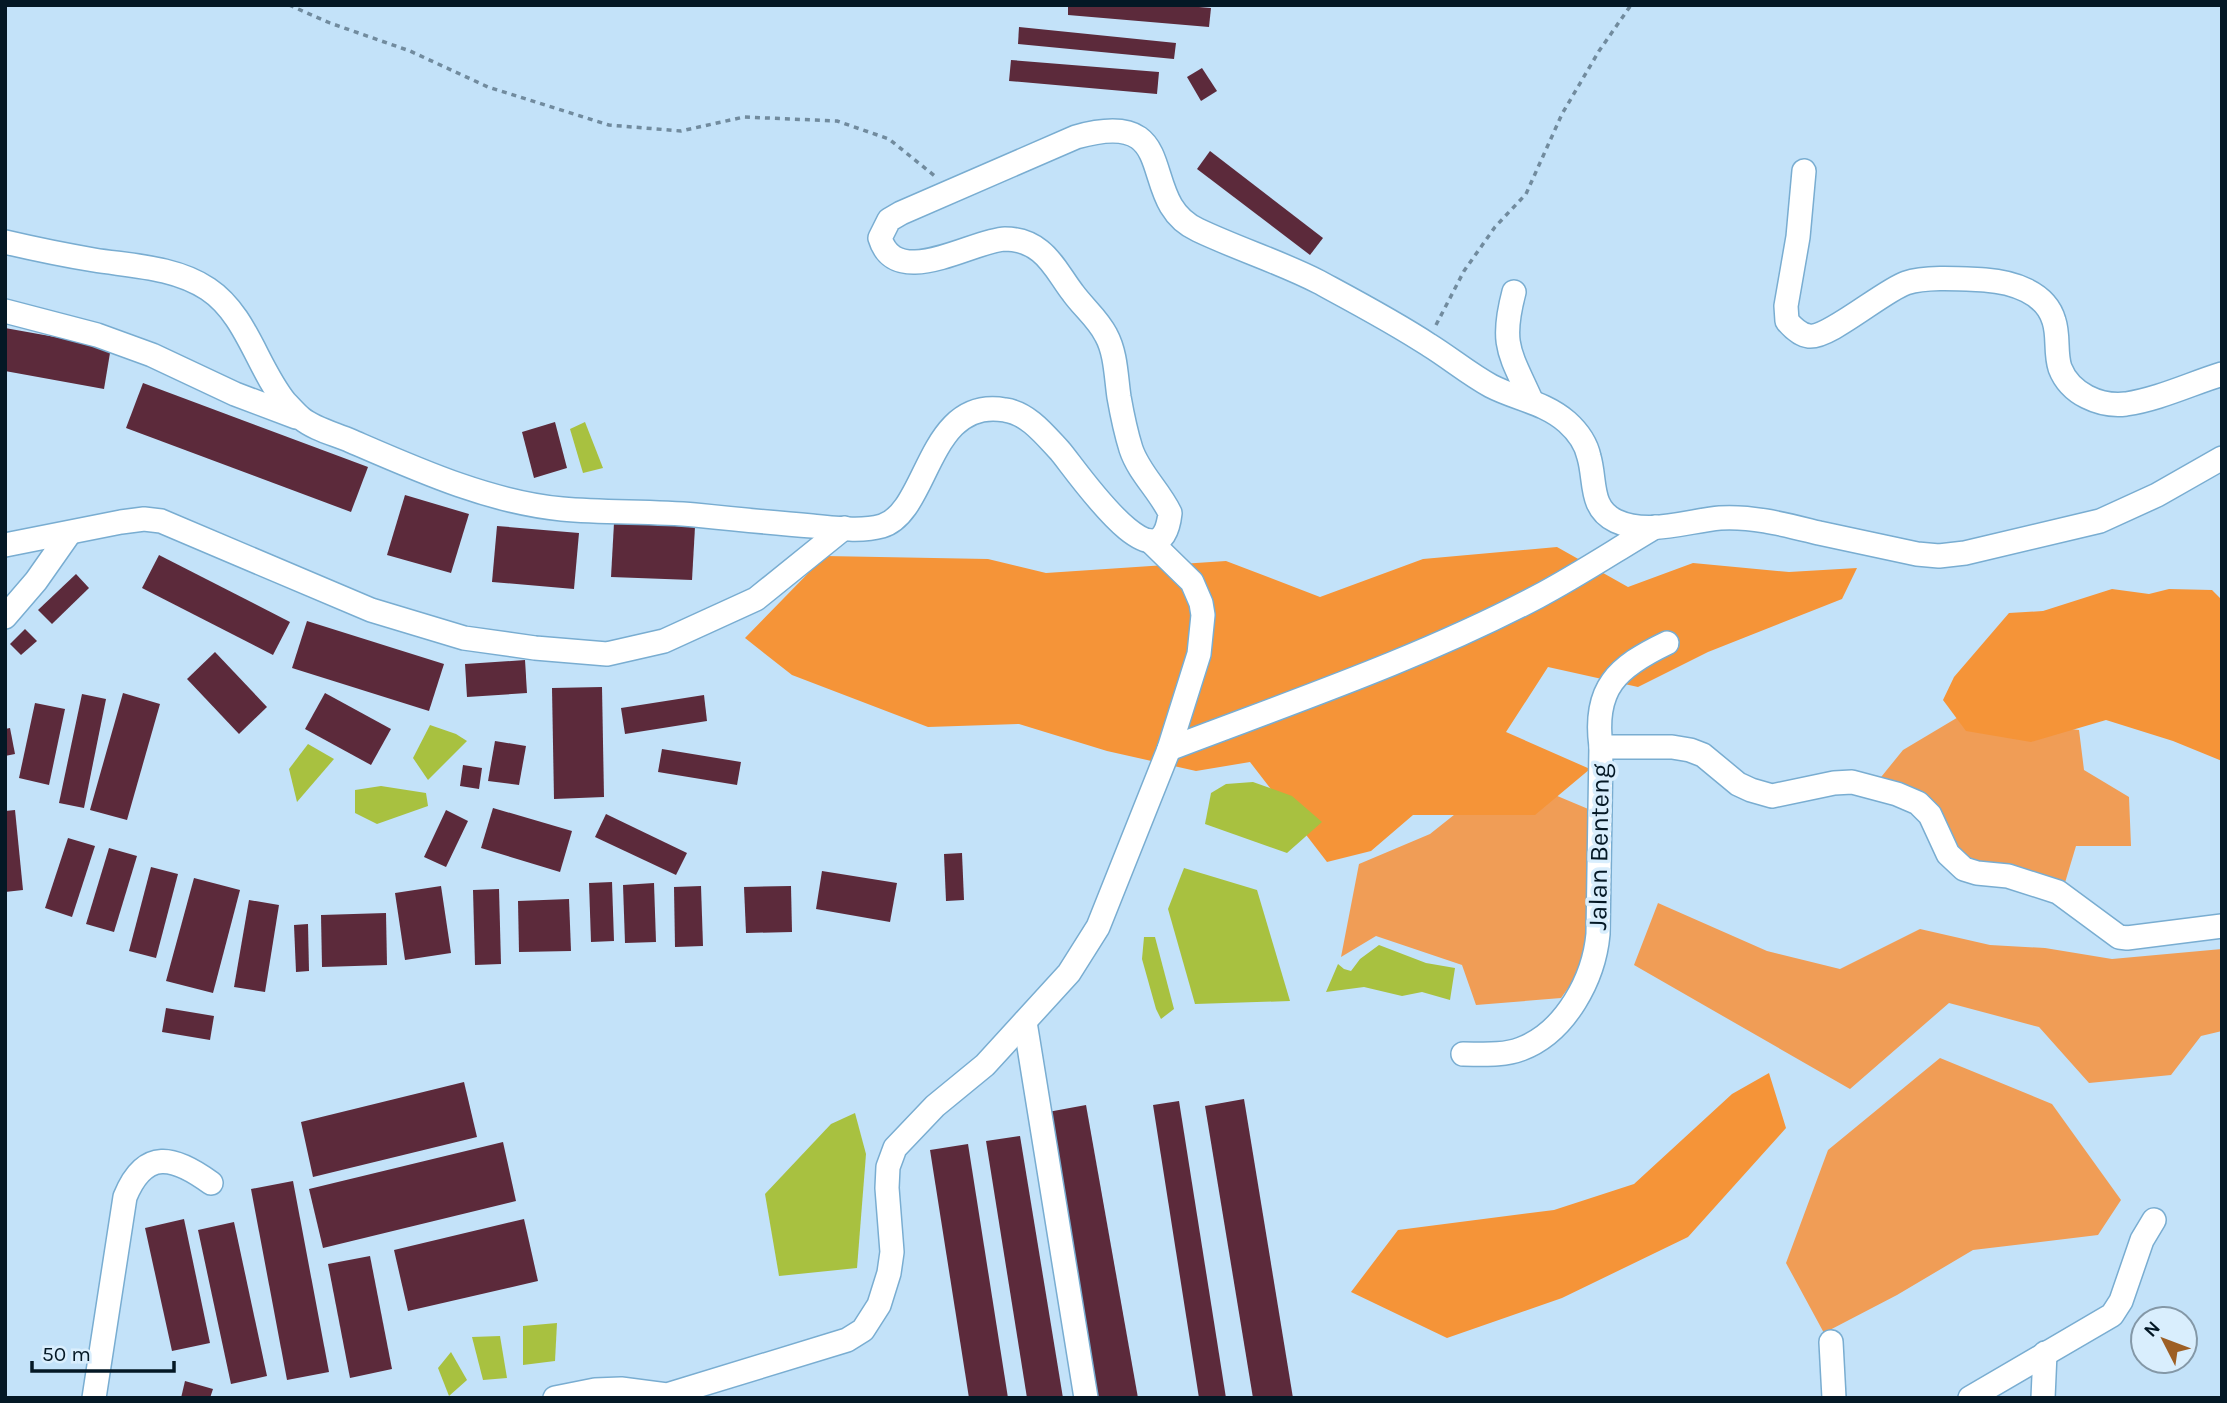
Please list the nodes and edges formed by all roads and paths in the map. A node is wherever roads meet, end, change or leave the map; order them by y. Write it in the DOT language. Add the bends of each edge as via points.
graph roads {
  1 [pos="289,5"];
  2 [pos="1631,5"];
  3 [pos="1804,171"];
  4 [pos="975,182"];
  5 [pos="5,242"];
  6 [pos="1514,292"];
  7 [pos="5,311"];
  8 [pos="1427,343"];
  9 [pos="2222,374"];
  10 [pos="1531,400"];
  11 [pos="303,420"];
  12 [pos="2222,458"];
  13 [pos="1655,527"];
  14 [pos="844,528"];
  15 [pos="69,534"];
  16 [pos="1150,541"];
  17 [pos="5,545"];
  18 [pos="5,617"];
  19 [pos="1667,643"];
  20 [pos="1601,747"];
  21 [pos="1169,749"];
  22 [pos="2222,926"];
  23 [pos="1025,1022"];
  24 [pos="1463,1054"];
  25 [pos="211,1183"];
  26 [pos="2154,1220"];
  27 [pos="1831,1342"];
  28 [pos="2045,1353"];
  29 [pos="669,1396"];
  30 [pos="94,1398"];
  31 [pos="555,1398"];
  32 [pos="1086,1398"];
  33 [pos="1834,1398"];
  34 [pos="1970,1398"];
  35 [pos="2043,1398"];
  1 -- 4 [label="path" via="410,51 488,87 609,125 681,131 744,117 837,121 889,139 934,177"];
  2 -- 8 [label="path" via="1562,114 1526,194 1464,271"];
  3 -- 9 [label="street" via="1786,306 1787,321 1802,334 1816,336 1830,329 1904,283 1988,281 2021,286 2040,300 2054,321 2060,367 2066,378 2097,402 2124,404 2172,393"];
  4 -- 8 [label="street" via="1076,137 1104,130 1132,134 1147,145 1156,161 1167,202 1178,218 1279,262"];
  4 -- 16 [label="street" via="889,220 881,232 882,245 897,258 917,262 1004,239 1041,251 1098,322 1111,347 1132,451 1170,513 1166,532"];
  5 -- 11 [label="street" via="171,273 211,291 244,331 284,400"];
  6 -- 10 [label="street" via="1506,338"];
  7 -- 11 [label="street" via="130,347"];
  8 -- 10 [label="street" via="1491,386"];
  10 -- 13 [label="street" via="1551,410 1577,433 1590,457 1594,495 1607,516 1632,526"];
  11 -- 14 [label="street" via="380,454 512,501 561,509"];
  12 -- 13 [label="street" via="2100,521 1965,553 1917,554 1745,518"];
  13 -- 21 [label="street" via="1538,597 1488,621 1296,703"];
  14 -- 15 [label="street" via="756,599 664,641 607,654 464,638 385,614 161,521 121,522"];
  14 -- 16 [label="street" via="880,526 893,520 950,430 972,413 998,409 1014,412 1033,424 1110,515"];
  15 -- 17 [label="street"];
  15 -- 18 [label="street"];
  16 -- 21 [label="street" via="1192,582 1203,615 1199,654"];
  19 -- 20 [label="street" via="1637,657 1606,690 1600,706"];
  20 -- 22 [label="street, Jalan Benteng" via="1689,750 1703,755 1738,784 1773,796 1852,782 1898,794 1930,814 1948,854 1964,869 2008,876 2058,892 2119,937"];
  20 -- 24 [label="street, Jalan Benteng" via="1598,934 1588,979 1547,1035 1521,1049"];
  21 -- 23 [label="street" via="1098,927 1069,973"];
  23 -- 29 [label="street" via="895,1148 888,1167 889,1273 879,1305 863,1330 847,1340"];
  23 -- 32 [label="street"];
  25 -- 30 [label="street" via="190,1167 160,1160 133,1178 125,1197"];
  26 -- 28 [label="street" via="2142,1240 2118,1308"];
  27 -- 33 [label="street"];
  28 -- 34 [label="street"];
  28 -- 35 [label="street"];
  29 -- 31 [label="street" via="621,1389"];
}
